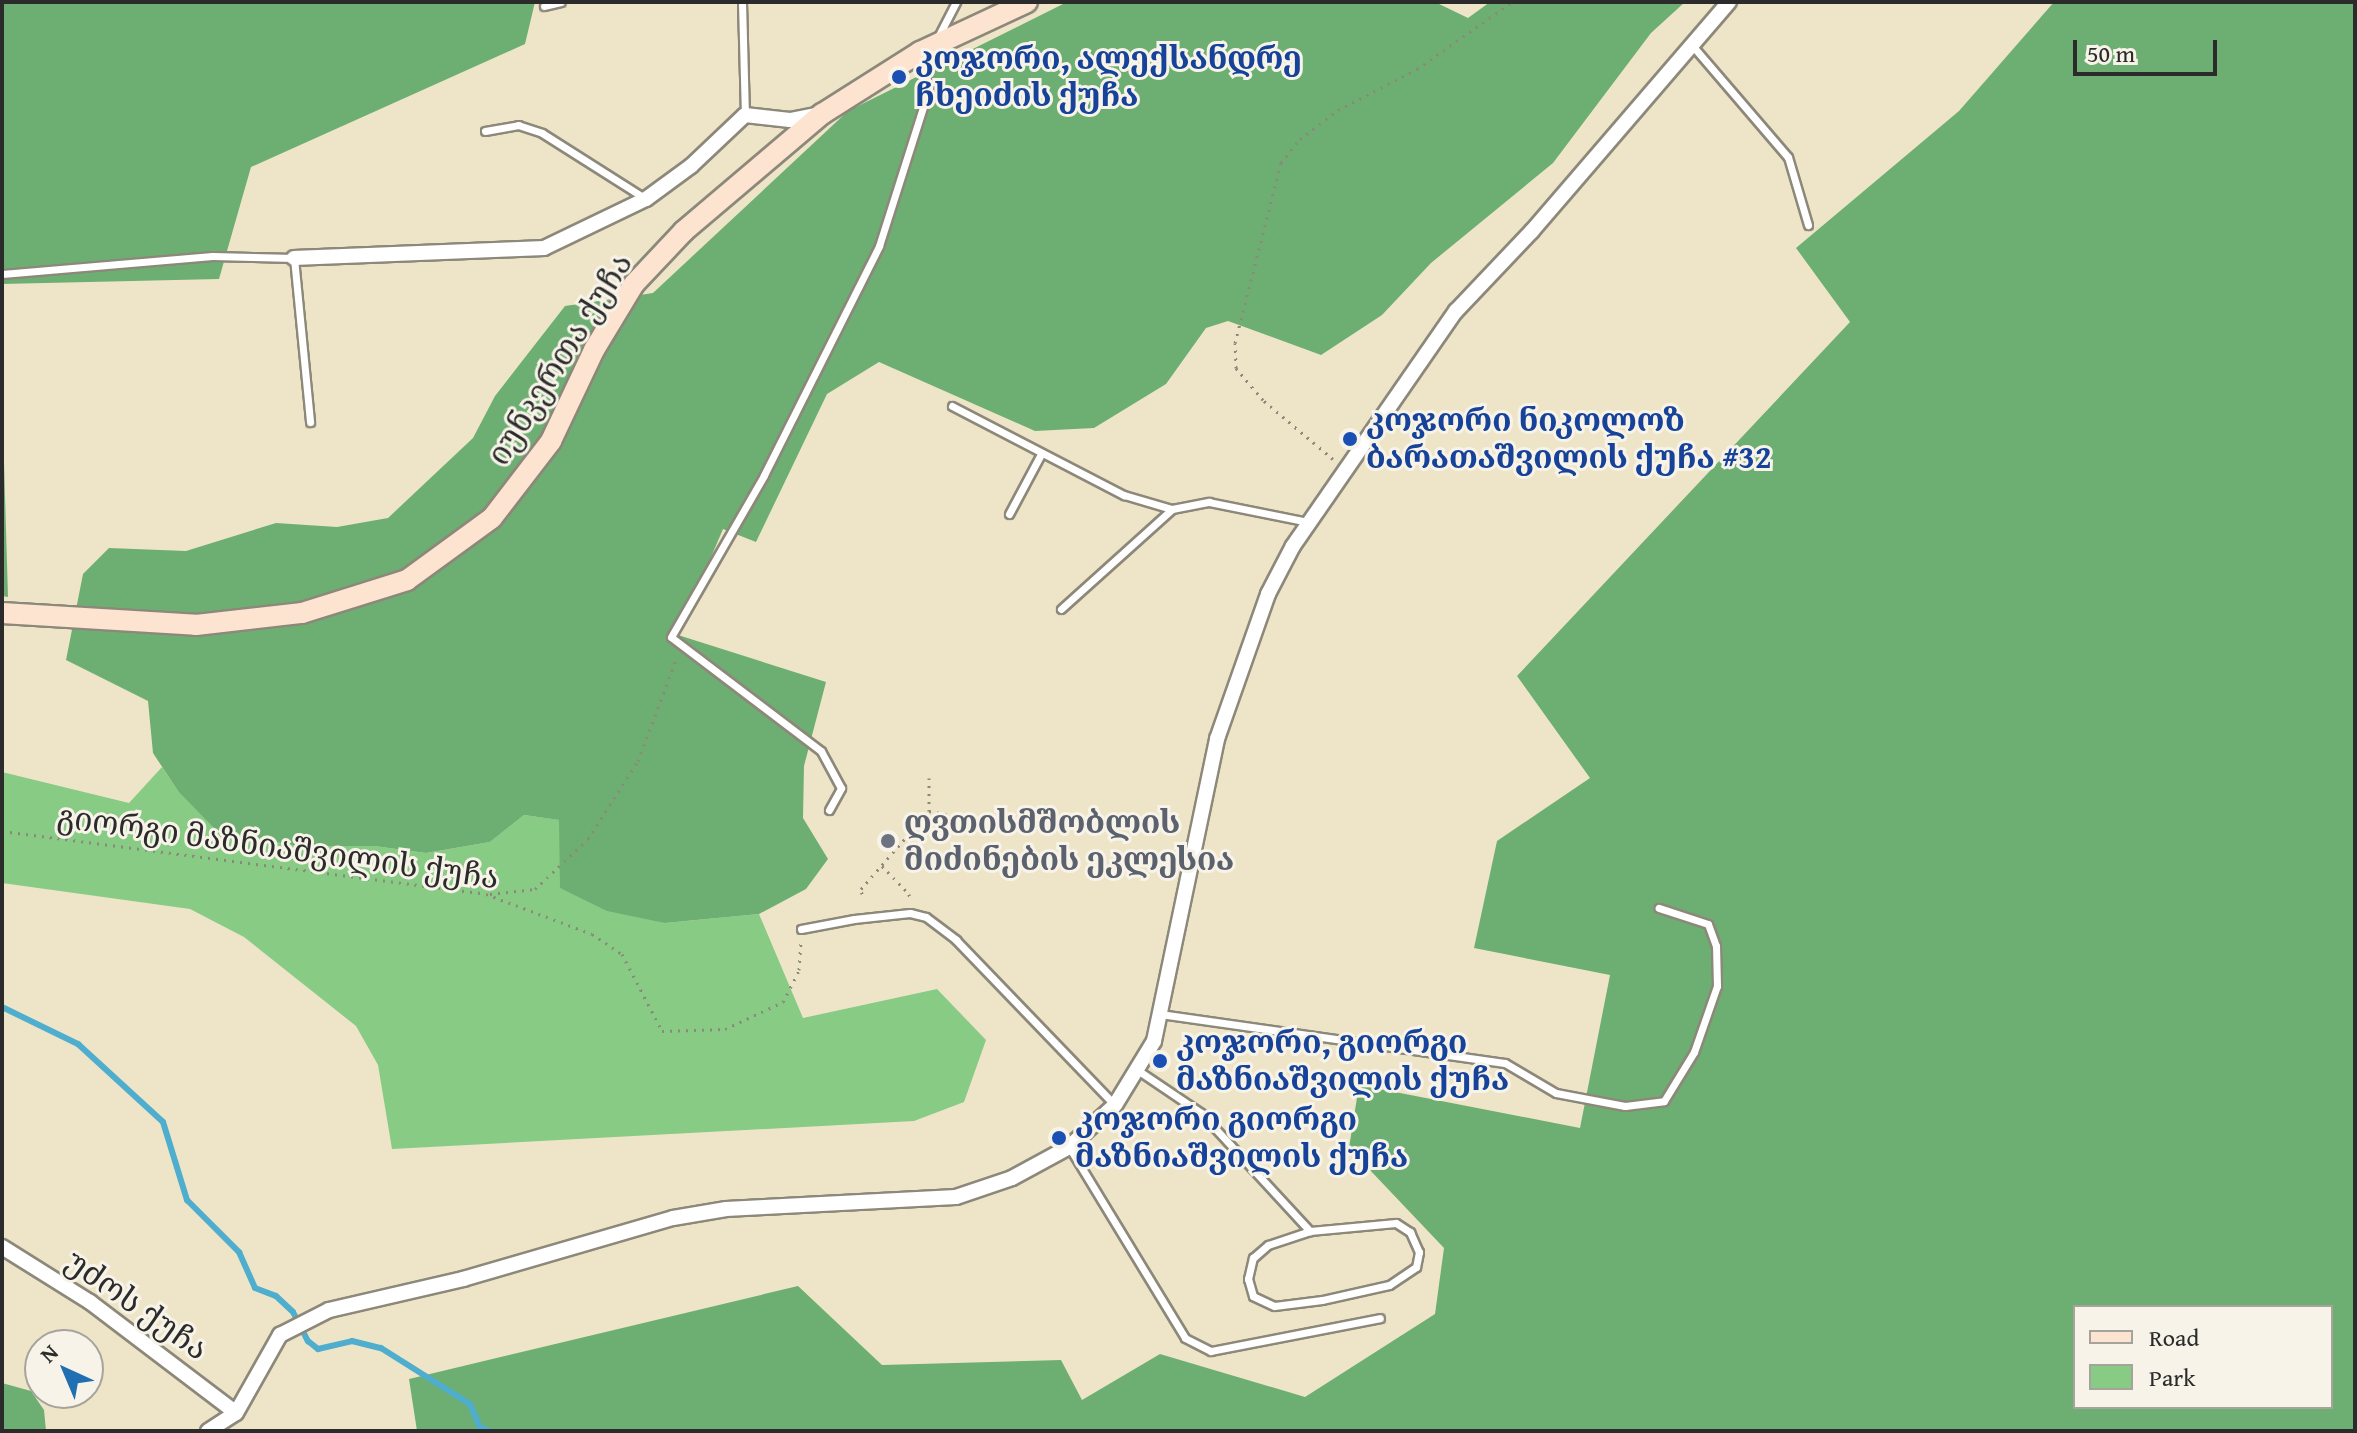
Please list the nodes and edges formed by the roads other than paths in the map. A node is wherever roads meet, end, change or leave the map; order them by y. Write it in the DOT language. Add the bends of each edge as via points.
graph roads {
  1 [pos="561,2"];
  2 [pos="742,2"];
  3 [pos="956,2"];
  4 [pos="1027,2"];
  5 [pos="1729,2"];
  6 [pos="544,6"];
  7 [pos="1690,43"];
  8 [pos="927,48"];
  9 [pos="822,114"];
  10 [pos="745,115"];
  11 [pos="485,131"];
  12 [pos="646,199"];
  13 [pos="1808,225"];
  14 [pos="294,258"];
  15 [pos="2,274"];
  16 [pos="952,406"];
  17 [pos="310,422"];
  18 [pos="1041,454"];
  19 [pos="1172,509"];
  20 [pos="1009,514"];
  21 [pos="1308,522"];
  22 [pos="1061,609"];
  23 [pos="2,613"];
  24 [pos="829,810"];
  25 [pos="1659,908"];
  26 [pos="801,929"];
  27 [pos="1160,1014"];
  28 [pos="1139,1071"];
  29 [pos="1115,1105"];
  30 [pos="1069,1147"];
  31 [pos="1310,1231"];
  32 [pos="2,1247"];
  33 [pos="1380,1318"];
  34 [pos="236,1413"];
  35 [pos="208,1431"];
  1 -- 6 [label="lane"];
  2 -- 10 [label="lane"];
  3 -- 8 [label="lane"];
  4 -- 8 [label="main road, იუნკერთა ქუჩა"];
  5 -- 7 [label="street"];
  7 -- 13 [label="lane" via="1788,157"];
  7 -- 21 [label="street" via="1532,231 1456,311"];
  8 -- 9 [label="main road, იუნკერთა ქუჩა"];
  8 -- 24 [label="lane" via="929,88 879,246 764,475 671,637 821,751 841,788"];
  9 -- 10 [label="street" via="790,120"];
  9 -- 23 [label="main road, იუნკერთა ქუჩა" via="684,231 634,284 594,350 551,441 492,518 407,580 302,613 196,625"];
  10 -- 12 [label="street"];
  11 -- 12 [label="lane" via="518,125 542,133"];
  12 -- 14 [label="street" via="544,248"];
  14 -- 15 [label="lane" via="212,256"];
  14 -- 17 [label="lane"];
  16 -- 18 [label="lane"];
  18 -- 19 [label="lane" via="1124,495"];
  18 -- 20 [label="lane"];
  19 -- 21 [label="lane" via="1209,502"];
  19 -- 22 [label="lane"];
  21 -- 27 [label="street" via="1268,594 1217,739"];
  25 -- 27 [label="lane" via="1708,924 1716,946 1717,986 1694,1052 1664,1101 1625,1106 1556,1093 1505,1063"];
  26 -- 29 [label="lane" via="910,913 926,917 956,940"];
  27 -- 28 [label="street"];
  28 -- 29 [label="street"];
  28 -- 31 [label="lane" via="1201,1113"];
  29 -- 30 [label="street"];
  30 -- 33 [label="lane" via="1185,1338 1211,1351"];
  30 -- 34 [label="street" via="1012,1178 956,1197 726,1209 673,1218 463,1279 329,1310 280,1335"];
  31 -- 31 [label="lane" via="1396,1223 1410,1232 1419,1252 1416,1267 1389,1285 1322,1300 1274,1306 1253,1296 1248,1279 1253,1258 1268,1245"];
  32 -- 34 [label="street, უძოს ქუჩა" via="90,1302"];
  34 -- 35 [label="street"];
}
